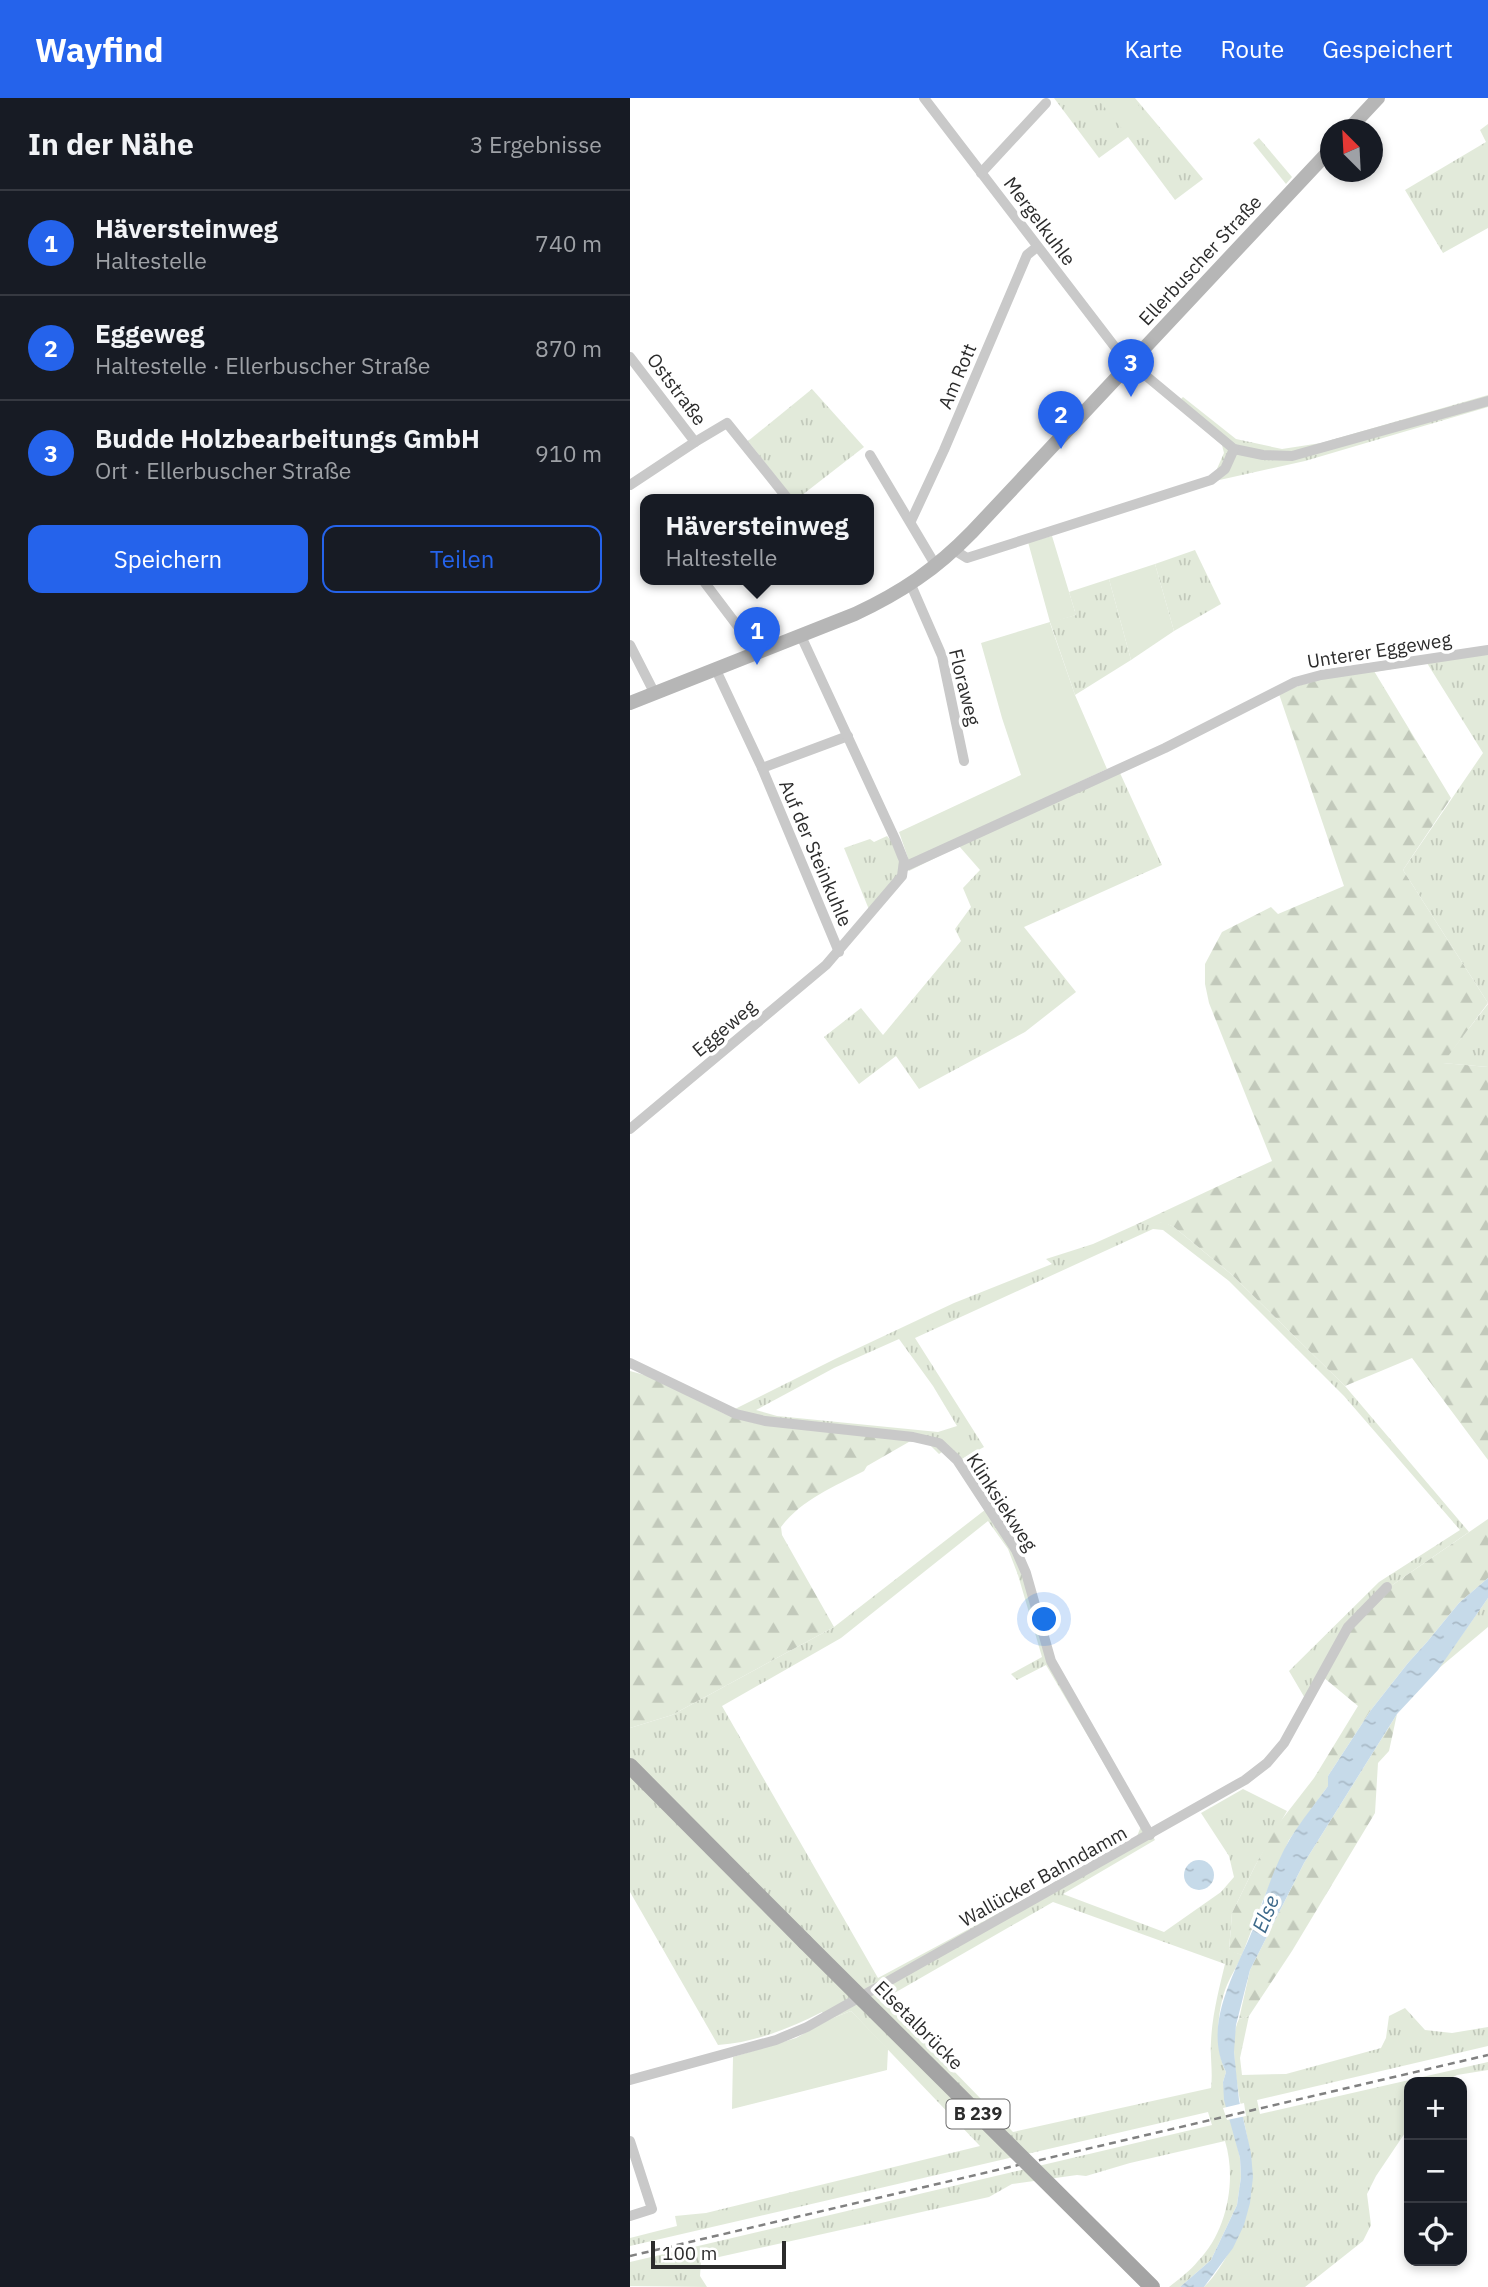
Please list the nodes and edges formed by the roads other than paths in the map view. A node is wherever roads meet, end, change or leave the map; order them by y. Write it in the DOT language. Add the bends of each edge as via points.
graph roads {
  1 [pos="924,98"];
  2 [pos="1378,98"];
  3 [pos="1045,103"];
  4 [pos="1358,119"];
  5 [pos="1320,161"];
  6 [pos="981,173"];
  7 [pos="1037,247"];
  8 [pos="630,357"];
  9 [pos="1131,362"];
  10 [pos="1488,401"];
  11 [pos="695,442"];
  12 [pos="1234,449"];
  13 [pos="870,455"];
  14 [pos="630,485"];
  15 [pos="784,494"];
  16 [pos="911,522"];
  17 [pos="954,550"];
  18 [pos="936,566"];
  19 [pos="707,585"];
  20 [pos="911,585"];
  21 [pos="801,636"];
  22 [pos="630,645"];
  23 [pos="1488,650"];
  24 [pos="758,653"];
  25 [pos="716,670"];
  26 [pos="655,694"];
  27 [pos="630,703"];
  28 [pos="848,736"];
  29 [pos="964,761"];
  30 [pos="762,768"];
  31 [pos="904,867"];
  32 [pos="839,952"];
  33 [pos="630,1129"];
  34 [pos="630,1363"];
  35 [pos="1387,1587"];
  36 [pos="630,1766"];
  37 [pos="1150,1835"];
  38 [pos="630,2080"];
  39 [pos="630,2141"];
  40 [pos="630,2216"];
  41 [pos="1152,2287"];
  1 -- 6 [label="street, Mergelkuhle"];
  2 -- 4 [label="main road"];
  3 -- 6 [label="street"];
  5 -- 9 [label="main road, Ellerbuscher Straße"];
  6 -- 7 [label="street, Mergelkuhle"];
  7 -- 9 [label="street, Mergelkuhle"];
  7 -- 16 [label="street, Am Rott" via="1027,255"];
  8 -- 11 [label="street, Oststraße"];
  9 -- 12 [label="street"];
  9 -- 17 [label="main road, Ellerbuscher Straße"];
  10 -- 12 [label="street" via="1292,456"];
  11 -- 14 [label="street, Oststraße"];
  11 -- 15 [label="street, Oststraße" via="727,423"];
  12 -- 17 [label="street" via="1225,469 1212,480 967,558"];
  13 -- 16 [label="street"];
  16 -- 18 [label="street"];
  17 -- 18 [label="main road, Ellerbuscher Straße"];
  18 -- 20 [label="main road, Ellerbuscher Straße"];
  19 -- 24 [label="street"];
  20 -- 21 [label="main road, Ellerbuscher Straße"];
  20 -- 29 [label="street, Floraweg" via="942,656"];
  21 -- 24 [label="main road, Ellerbuscher Straße"];
  21 -- 28 [label="street"];
  22 -- 26 [label="street"];
  23 -- 31 [label="street, Unterer Eggeweg" via="1295,682 1165,748"];
  24 -- 25 [label="main road, Ellerbuscher Straße"];
  25 -- 26 [label="main road, Ellerbuscher Straße"];
  25 -- 30 [label="street, Auf der Steinkuhle"];
  26 -- 27 [label="main road, Ellerbuscher Straße"];
  28 -- 30 [label="street, Auf der Steinkuhle"];
  28 -- 31 [label="street"];
  30 -- 32 [label="street, Auf der Steinkuhle"];
  31 -- 32 [label="street, Auf der Steinkuhle" via="900,879"];
  32 -- 33 [label="street, Eggeweg"];
  34 -- 37 [label="street, Klinksiekweg" via="736,1414 765,1422 939,1443 957,1460 1016,1550 1051,1661"];
  35 -- 37 [label="street, Wallücker Bahndamm" via="1348,1627 1284,1743 1267,1763"];
  36 -- 41 [label="main road, Elsetalbrücke / B 239, bridge"];
  37 -- 38 [label="street, Wallücker Bahndamm" via="807,2027 776,2040"];
  39 -- 40 [label="street" via="652,2209"];
}
